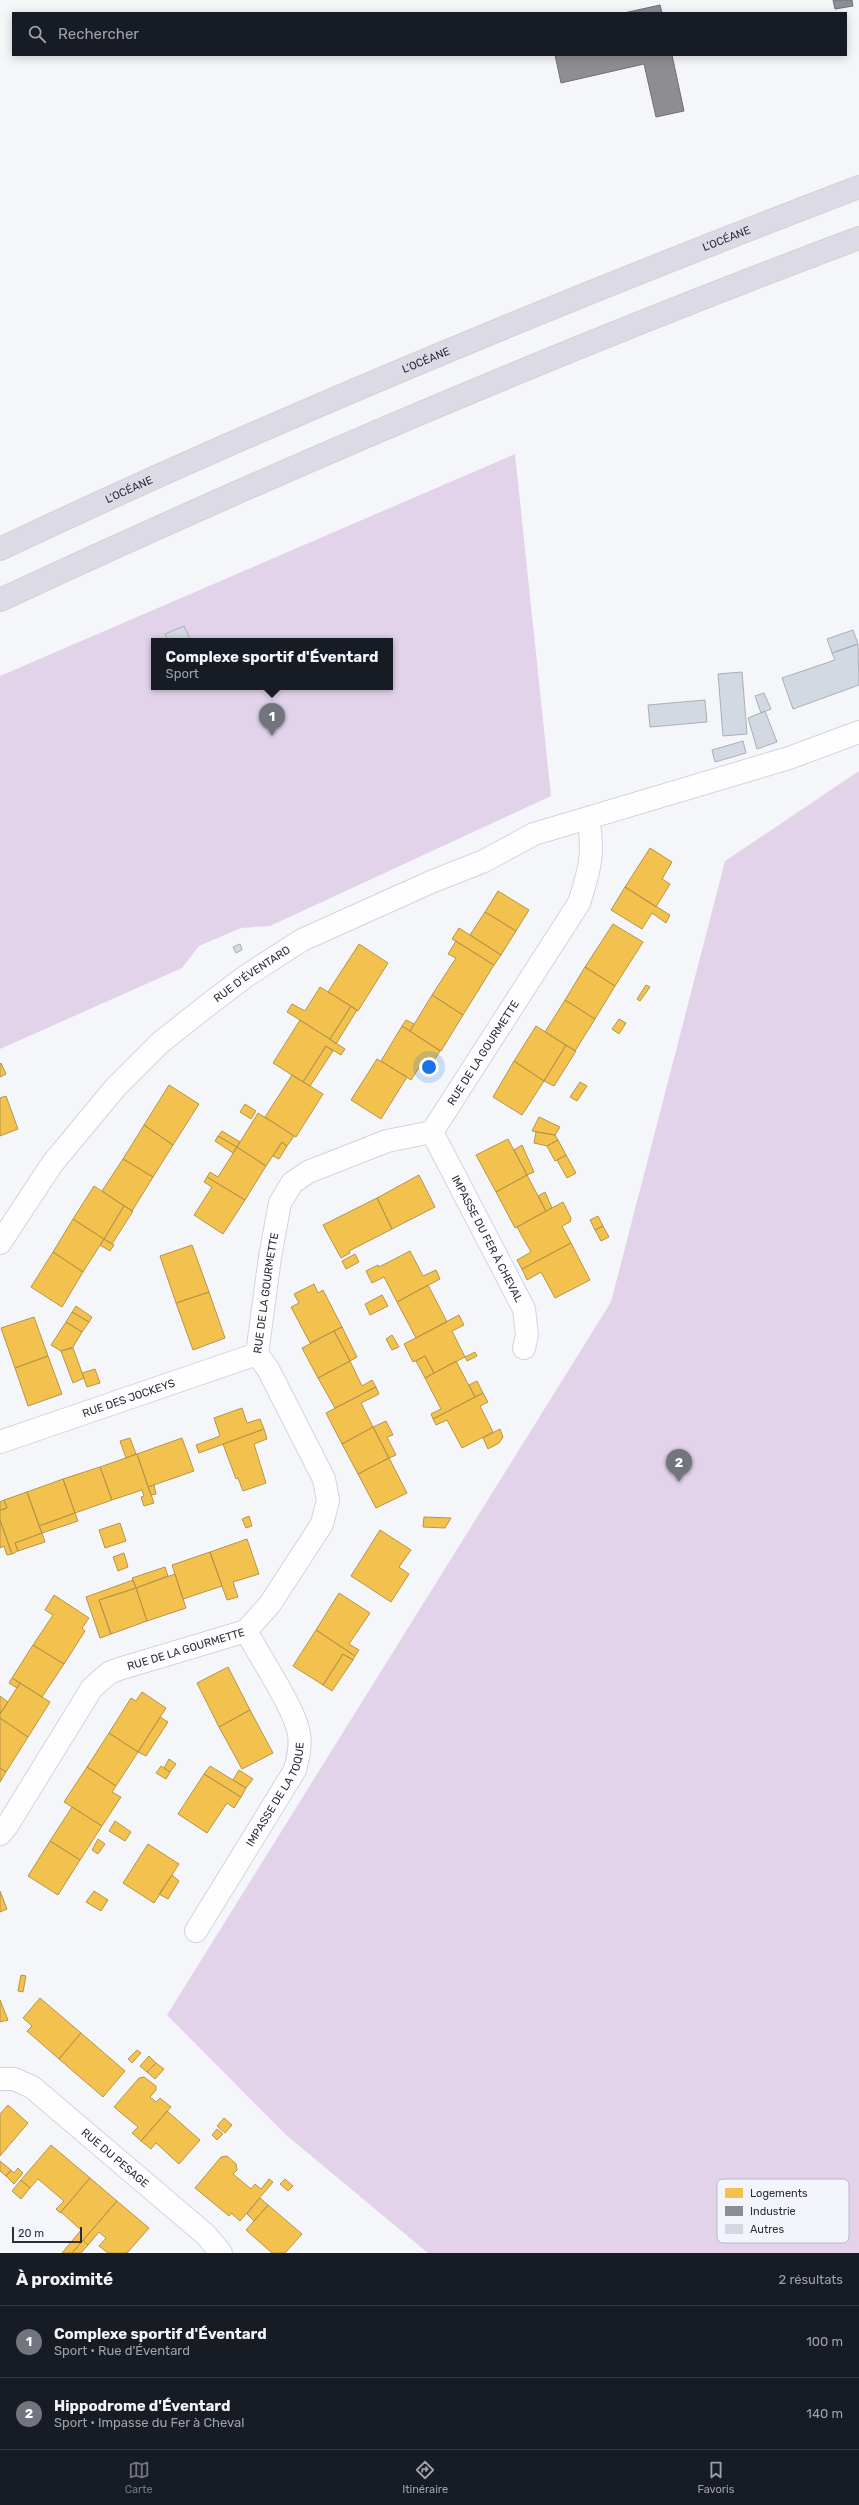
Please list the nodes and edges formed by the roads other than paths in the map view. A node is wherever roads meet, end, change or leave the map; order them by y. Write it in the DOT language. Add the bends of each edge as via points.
graph roads {
  1 [pos="859,187"];
  2 [pos="859,238"];
  3 [pos="0,549"];
  4 [pos="0,600"];
  5 [pos="859,732"];
  6 [pos="588,819"];
  7 [pos="432,1132"];
  8 [pos="0,1243"];
  9 [pos="524,1348"];
  10 [pos="257,1354"];
  11 [pos="0,1442"];
  12 [pos="246,1630"];
  13 [pos="0,1834"];
  14 [pos="196,1931"];
  15 [pos="0,2079"];
  16 [pos="221,2253"];
  1 -- 3 [label="highway, L’OCÉANE" via="386,376 221,447"];
  2 -- 4 [label="highway" via="729,287 466,394 236,492"];
  5 -- 6 [label="street, RUE D'ÉVENTARD" via="789,758"];
  6 -- 7 [label="street, RUE DE LA GOURMETTE" via="592,836 592,865 579,903"];
  6 -- 8 [label="street, RUE D'ÉVENTARD" via="534,834 484,861 430,882 302,940 246,976 161,1042 115,1088 52,1164"];
  7 -- 9 [label="street, IMPASSE DU FER À CHEVAL" via="524,1309 527,1335"];
  7 -- 10 [label="street, RUE DE LA GOURMETTE" via="387,1142 308,1172 292,1183 280,1203"];
  10 -- 11 [label="street, RUE DES JOCKEYS"];
  10 -- 12 [label="street, RUE DE LA GOURMETTE" via="268,1369 324,1479 328,1500 322,1524 270,1604"];
  12 -- 13 [label="street, RUE DE LA GOURMETTE" via="109,1673 92,1688"];
  12 -- 14 [label="street, IMPASSE DE LA TOQUE" via="291,1713 298,1733 299,1751 295,1770"];
  15 -- 16 [label="street, RUE DU PESAGE" via="14,2079 32,2087 206,2235"];
}
